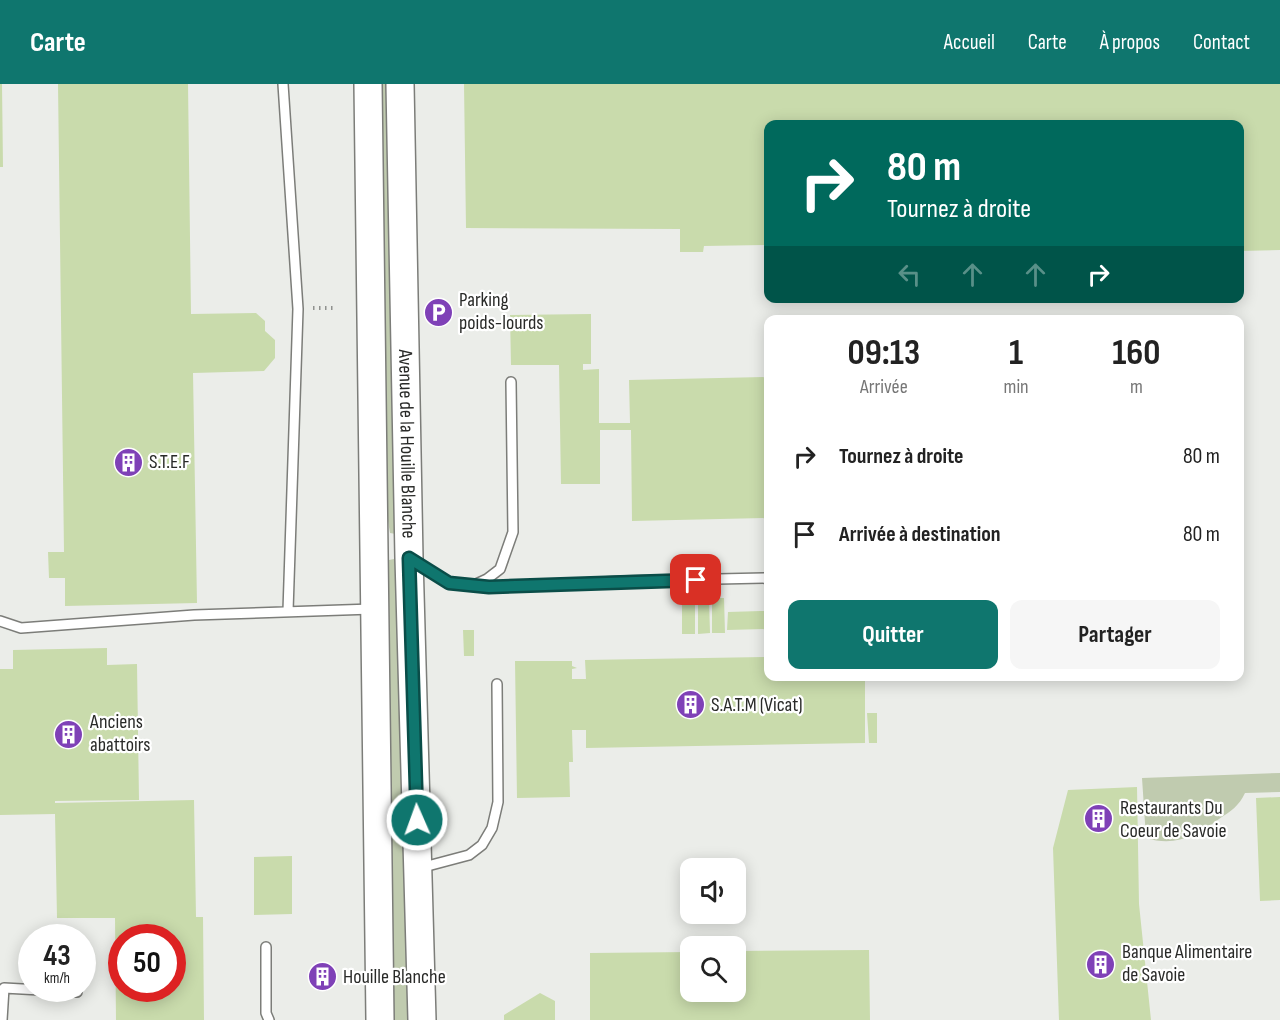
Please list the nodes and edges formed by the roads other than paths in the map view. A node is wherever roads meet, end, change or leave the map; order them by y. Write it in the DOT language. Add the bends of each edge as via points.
graph roads {
  1 [pos="283,84"];
  2 [pos="368,84"];
  3 [pos="400,84"];
  4 [pos="511,382"];
  5 [pos="409,558"];
  6 [pos="764,578"];
  7 [pos="474,585"];
  8 [pos="374,609"];
  9 [pos="288,611"];
  10 [pos="0,621"];
  11 [pos="496,684"];
  12 [pos="419,868"];
  13 [pos="266,947"];
  14 [pos="18,988"];
  15 [pos="2,1020"];
  16 [pos="269,1020"];
  17 [pos="380,1020"];
  18 [pos="422,1020"];
  1 -- 9 [label="lane" via="298,309"];
  2 -- 8 [label="main road, Avenue de la Houille Blanche"];
  3 -- 5 [label="main road, Avenue de la Houille Blanche"];
  4 -- 7 [label="lane" via="513,532 500,569"];
  5 -- 7 [label="lane" via="449,583"];
  5 -- 12 [label="main road, Avenue de la Houille Blanche"];
  6 -- 7 [label="lane"];
  8 -- 9 [label="lane"];
  8 -- 17 [label="main road, Avenue de la Houille Blanche"];
  9 -- 10 [label="lane" via="21,628"];
  11 -- 12 [label="lane" via="498,802 492,828 482,845 469,855"];
  12 -- 18 [label="main road, Avenue de la Houille Blanche"];
  13 -- 16 [label="lane"];
  14 -- 15 [label="lane" via="4,987"];
}
